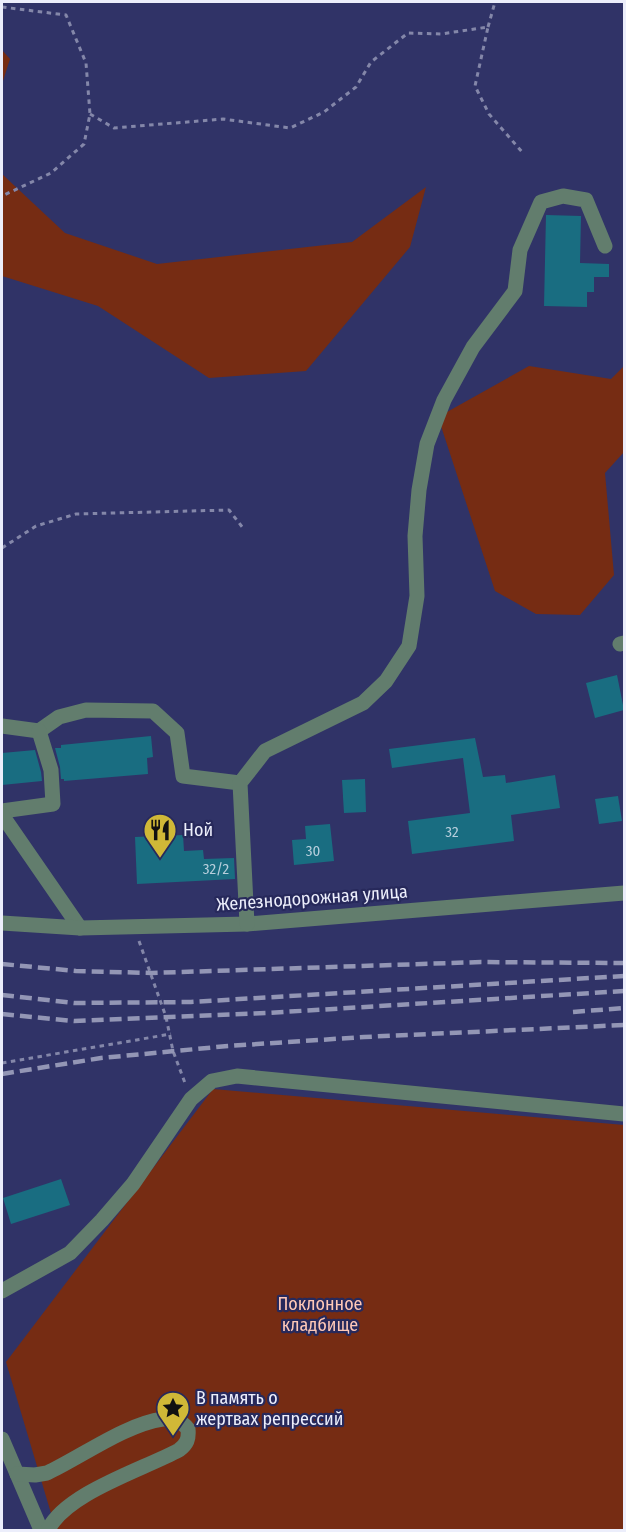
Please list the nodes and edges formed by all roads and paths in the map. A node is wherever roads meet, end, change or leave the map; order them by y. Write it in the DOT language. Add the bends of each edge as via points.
graph roads {
  1 [pos="495,2"];
  2 [pos="2,7"];
  3 [pos="488,27"];
  4 [pos="90,114"];
  5 [pos="523,153"];
  6 [pos="2,196"];
  7 [pos="605,246"];
  8 [pos="243,528"];
  9 [pos="2,548"];
  10 [pos="2,726"];
  11 [pos="39,731"];
  12 [pos="240,783"];
  13 [pos="2,813"];
  14 [pos="624,893"];
  15 [pos="2,923"];
  16 [pos="247,924"];
  17 [pos="80,928"];
  18 [pos="135,928"];
  19 [pos="171,1034"];
  20 [pos="2,1063"];
  21 [pos="191,1099"];
  22 [pos="624,1114"];
  23 [pos="2,1291"];
  24 [pos="2,1439"];
  25 [pos="17,1474"];
  26 [pos="41,1530"];
  27 [pos="48,1530"];
  1 -- 3 [label="path"];
  2 -- 4 [label="path" via="66,15 86,63"];
  3 -- 4 [label="path" via="441,34 408,33 371,62 356,87 324,112 290,128 223,118 114,128"];
  3 -- 5 [label="path" via="475,86 489,114"];
  4 -- 6 [label="path" via="84,144 51,173"];
  7 -- 12 [label="street" via="585,200 563,196 541,202 520,250 515,291 473,347 444,400 427,444 419,490 415,536 417,596 409,646 386,681 363,703 265,751"];
  8 -- 9 [label="path" via="229,510 76,514 36,526"];
  10 -- 11 [label="street"];
  11 -- 12 [label="street" via="59,717 86,710 153,711 177,733 183,776"];
  11 -- 13 [label="street" via="51,770 53,804"];
  12 -- 16 [label="street"];
  13 -- 17 [label="street"];
  14 -- 16 [label="street, Железнодорожная улица"];
  15 -- 17 [label="street, Железнодорожная улица"];
  16 -- 18 [label="street, Железнодорожная улица"];
  17 -- 18 [label="street, Железнодорожная улица"];
  18 -- 19 [label="path"];
  19 -- 20 [label="path"];
  19 -- 21 [label="path" via="173,1051"];
  21 -- 22 [label="street" via="212,1081 237,1076"];
  21 -- 23 [label="street" via="133,1184 70,1253"];
  24 -- 25 [label="street"];
  25 -- 26 [label="street"];
  25 -- 27 [label="street" via="47,1473 123,1433 153,1422 172,1419 188,1429 186,1445 75,1500 58,1514"];
}
